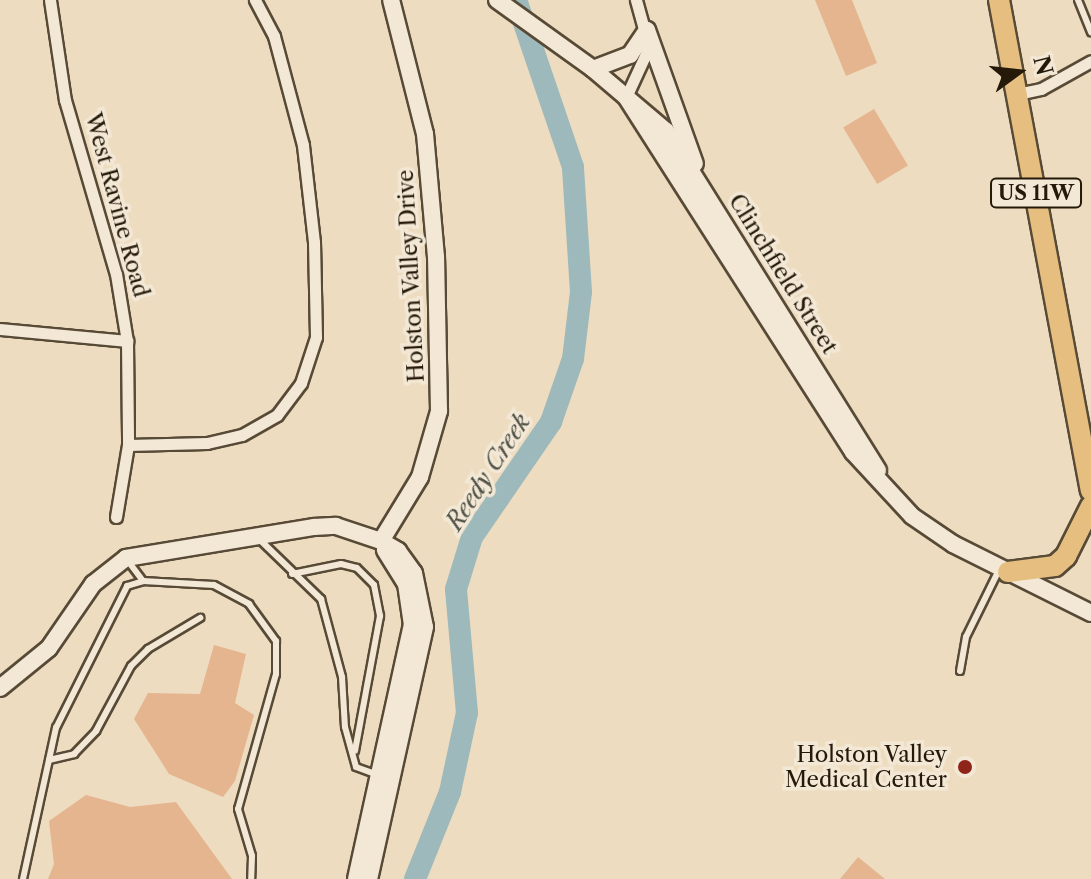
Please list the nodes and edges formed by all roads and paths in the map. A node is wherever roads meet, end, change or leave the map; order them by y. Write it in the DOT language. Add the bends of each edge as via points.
graph roads {
  1 [pos="50,0"];
  2 [pos="255,0"];
  3 [pos="382,0"];
  4 [pos="391,0"];
  5 [pos="398,0"];
  6 [pos="497,0"];
  7 [pos="636,0"];
  8 [pos="999,0"];
  9 [pos="1078,0"];
  10 [pos="1088,15"];
  11 [pos="647,30"];
  12 [pos="401,31"];
  13 [pos="1091,32"];
  14 [pos="1091,61"];
  15 [pos="593,69"];
  16 [pos="1017,94"];
  17 [pos="626,97"];
  18 [pos="705,193"];
  19 [pos="0,329"];
  20 [pos="127,341"];
  21 [pos="128,445"];
  22 [pos="886,487"];
  23 [pos="1091,490"];
  24 [pos="1091,506"];
  25 [pos="116,517"];
  26 [pos="256,536"];
  27 [pos="381,541"];
  28 [pos="126,558"];
  29 [pos="1004,570"];
  30 [pos="292,574"];
  31 [pos="143,581"];
  32 [pos="1091,613"];
  33 [pos="200,618"];
  34 [pos="960,671"];
  35 [pos="0,688"];
  36 [pos="354,752"];
  37 [pos="49,760"];
  38 [pos="385,776"];
  39 [pos="23,879"];
  40 [pos="251,879"];
  41 [pos="356,879"];
  42 [pos="369,879"];
  1 -- 20 [label="street, West Ravine Road" via="65,100 116,274"];
  2 -- 21 [label="street" via="274,36 303,145 314,242 316,337 293,393 277,415 242,435 207,443"];
  3 -- 12 [label="main road"];
  4 -- 12 [label="main road, Holston Valley Drive"];
  5 -- 12 [label="main road"];
  6 -- 15 [label="main road, Clinchfield Street"];
  7 -- 11 [label="street"];
  8 -- 16 [label="highway, US 11W"];
  9 -- 10 [label="lane"];
  10 -- 13 [label="lane"];
  11 -- 15 [label="main road" via="630,55"];
  11 -- 17 [label="street" via="648,56"];
  11 -- 18 [label="main road"];
  12 -- 27 [label="main road, Holston Valley Drive" via="425,134 436,257 439,411 420,477"];
  14 -- 16 [label="street" via="1041,89"];
  15 -- 17 [label="main road, Clinchfield Street"];
  16 -- 23 [label="highway, US 11W"];
  17 -- 18 [label="main road, Clinchfield Street" via="666,131"];
  17 -- 22 [label="main road, Clinchfield Street" via="849,447"];
  18 -- 22 [label="main road, Clinchfield Street"];
  19 -- 20 [label="street"];
  20 -- 21 [label="street, West Ravine Road"];
  21 -- 25 [label="street, West Ravine Road"];
  22 -- 29 [label="main road, Clinchfield Street" via="912,516"];
  24 -- 29 [label="highway" via="1066,556 1055,566"];
  26 -- 27 [label="main road" via="336,526"];
  26 -- 28 [label="main road"];
  26 -- 30 [label="lane"];
  27 -- 38 [label="main road" via="409,564 425,614"];
  28 -- 31 [label="lane"];
  28 -- 35 [label="main road" via="93,584 49,648"];
  29 -- 32 [label="main road, Clinchfield Street"];
  29 -- 34 [label="lane" via="966,637"];
  30 -- 36 [label="lane" via="321,599 327,612 342,677 345,727"];
  30 -- 36 [label="lane" via="341,564 357,568 374,585 380,616"];
  31 -- 37 [label="lane" via="127,586 56,728"];
  31 -- 40 [label="lane" via="214,585 249,604 276,641 276,674 238,809 252,856"];
  33 -- 37 [label="lane" via="148,649 131,666 96,731 74,754"];
  36 -- 38 [label="lane" via="356,767"];
  37 -- 39 [label="lane"];
  38 -- 41 [label="main road"];
  38 -- 42 [label="main road"];
}
